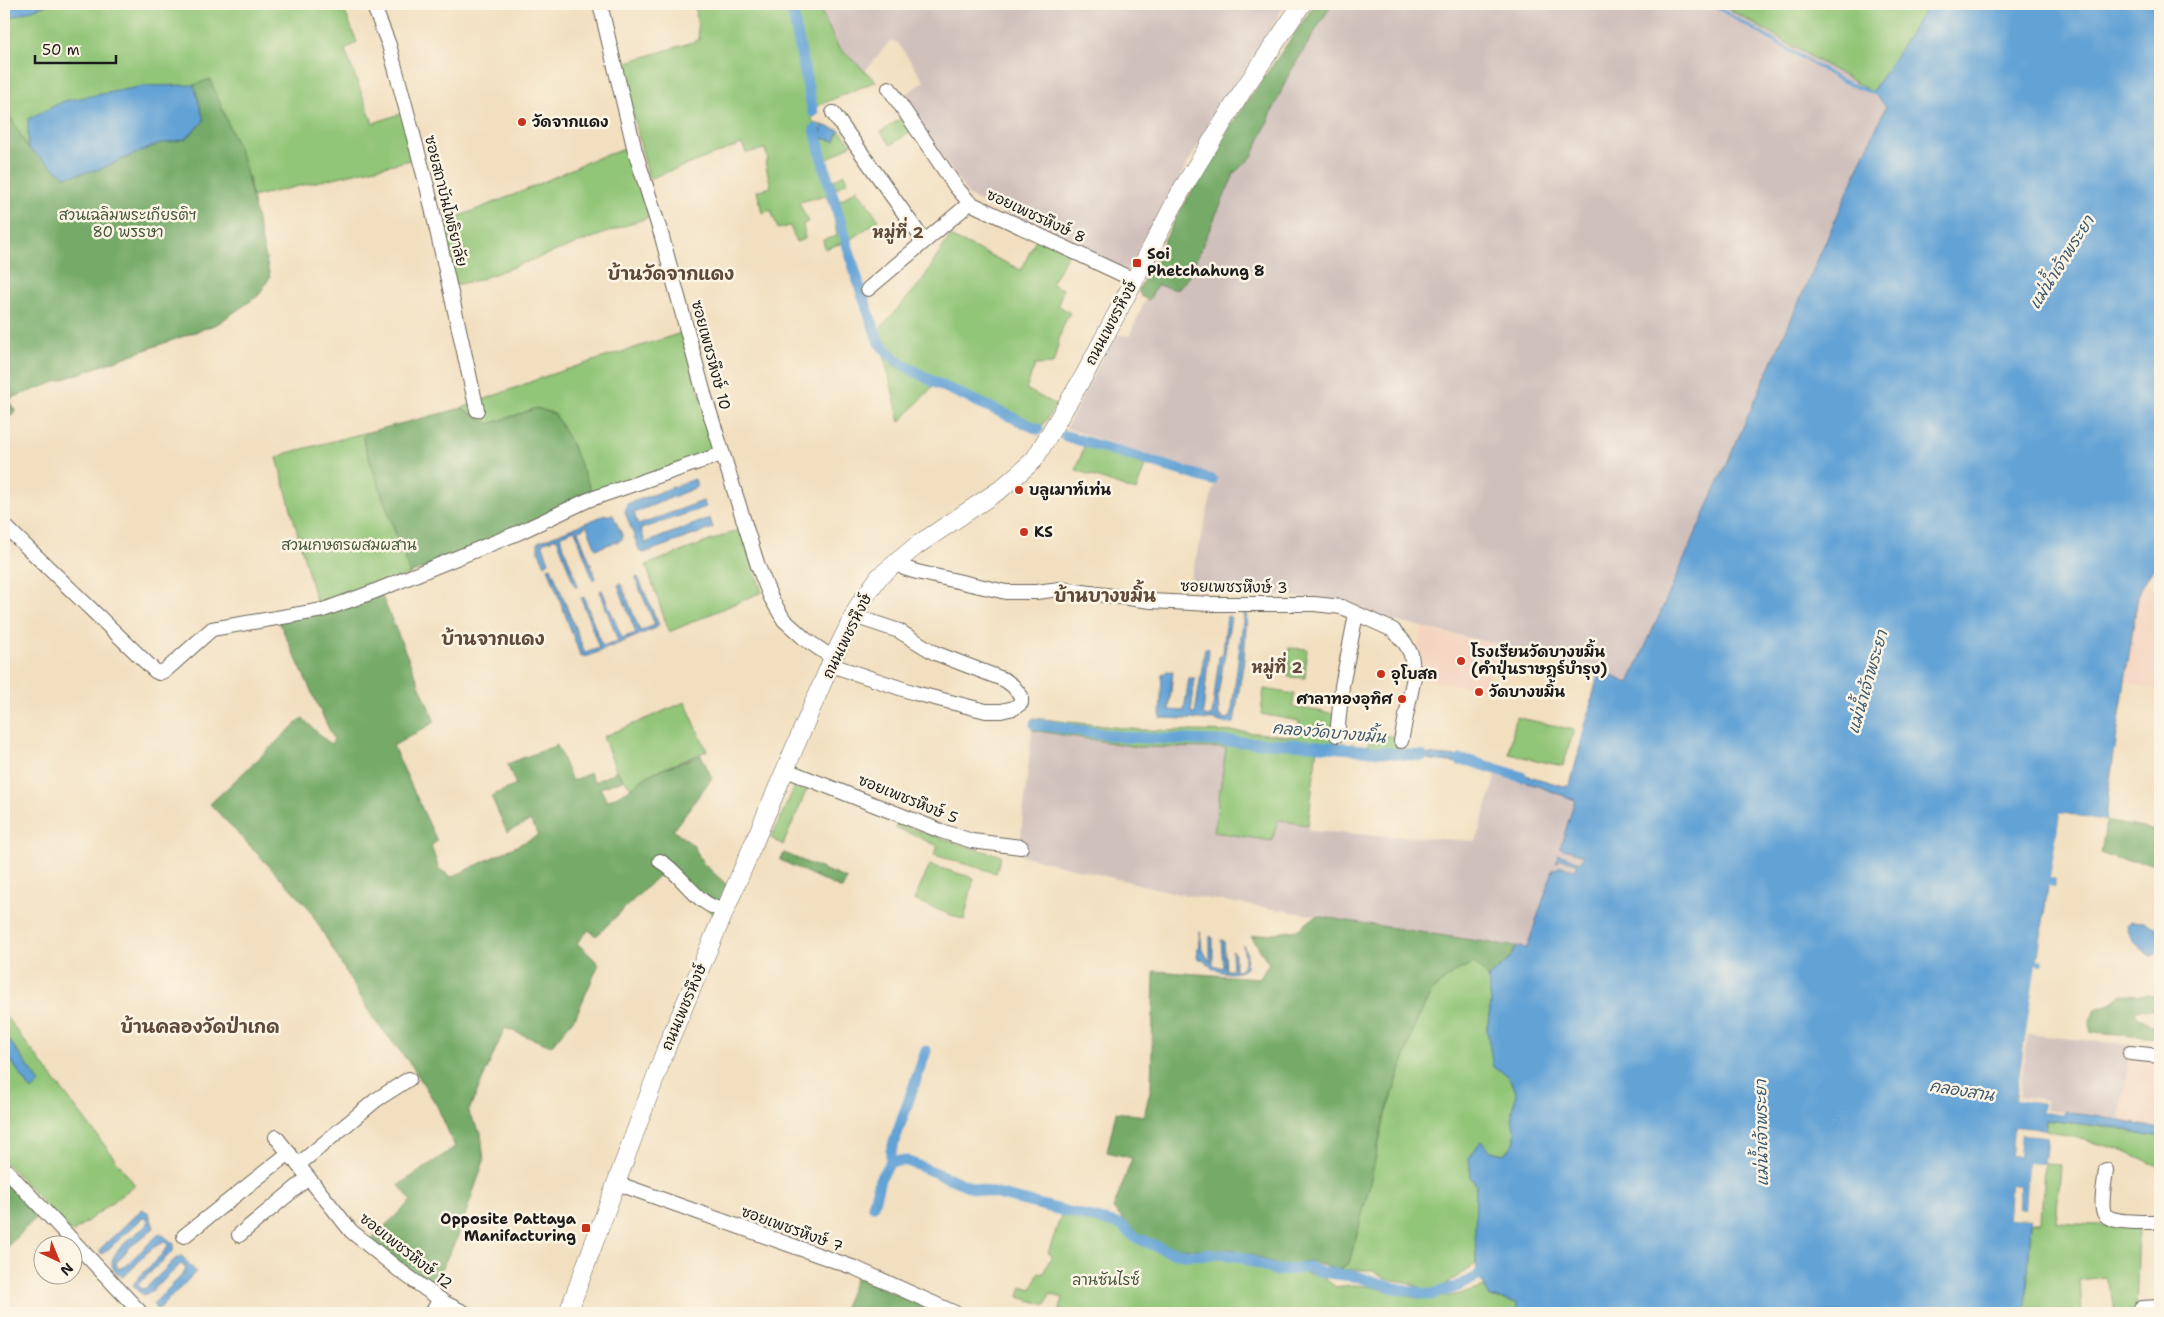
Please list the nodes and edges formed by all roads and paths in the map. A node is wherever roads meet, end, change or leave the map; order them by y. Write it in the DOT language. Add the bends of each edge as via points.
graph roads {
  1 [pos="373,4"];
  2 [pos="600,4"];
  3 [pos="1302,4"];
  4 [pos="888,88"];
  5 [pos="833,113"];
  6 [pos="970,203"];
  7 [pos="924,241"];
  8 [pos="1134,280"];
  9 [pos="868,289"];
  10 [pos="477,410"];
  11 [pos="722,454"];
  12 [pos="4,525"];
  13 [pos="897,562"];
  14 [pos="1356,614"];
  15 [pos="854,616"];
  16 [pos="832,662"];
  17 [pos="1337,735"];
  18 [pos="1401,741"];
  19 [pos="786,770"];
  20 [pos="1021,847"];
  21 [pos="660,861"];
  22 [pos="726,910"];
  23 [pos="2130,1053"];
  24 [pos="2160,1056"];
  25 [pos="409,1079"];
  26 [pos="276,1137"];
  27 [pos="288,1153"];
  28 [pos="298,1165"];
  29 [pos="4,1168"];
  30 [pos="2106,1170"];
  31 [pos="308,1178"];
  32 [pos="616,1183"];
  33 [pos="2160,1222"];
  34 [pos="239,1235"];
  35 [pos="184,1236"];
  36 [pos="440,1299"];
  37 [pos="2160,1307"];
  38 [pos="2141,1308"];
  39 [pos="141,1313"];
  40 [pos="432,1313"];
  41 [pos="465,1313"];
  42 [pos="568,1313"];
  43 [pos="955,1313"];
  1 -- 10 [label="street, ซอยสถาบันโพธิยาลัย" via="389,45 428,190"];
  2 -- 11 [label="street, ซอยเพชรหึงษ์ 10" via="635,151"];
  3 -- 8 [label="main road, ถนนเพชรหึงษ์" via="1201,157"];
  4 -- 6 [label="street, ซอยเพชรหึงษ์ 8"];
  5 -- 7 [label="street"];
  6 -- 7 [label="street"];
  6 -- 8 [label="street, ซอยเพชรหึงษ์ 8"];
  7 -- 9 [label="street"];
  8 -- 13 [label="main road, ถนนเพชรหึงษ์" via="1034,460 1001,489 945,525"];
  11 -- 12 [label="street" via="588,500 502,539 323,610 212,629 160,672 155,671"];
  11 -- 16 [label="street, ซอยเพชรหึงษ์ 10" via="771,598 784,620"];
  13 -- 14 [label="street, ซอยเพชรหึงษ์ 3" via="917,572 1006,592 1060,589 1159,601 1314,604 1342,607"];
  13 -- 15 [label="main road, ถนนเพชรหึงษ์" via="879,577"];
  14 -- 17 [label="street" via="1342,686"];
  14 -- 18 [label="street, ซอยเพชรหึงษ์ 3" via="1393,630 1410,654 1414,677"];
  15 -- 16 [label="main road, ถนนเพชรหึงษ์"];
  15 -- 16 [label="street, ซอยเพชรหึงษ์ 10" via="899,630 935,653 1005,680 1021,696 1021,703 1001,711 986,711 914,693"];
  16 -- 19 [label="main road, ถนนเพชรหึงษ์"];
  19 -- 20 [label="street, ซอยเพชรหึงษ์ 5" via="959,837"];
  19 -- 22 [label="main road, ถนนเพชรหึงษ์"];
  21 -- 22 [label="street" via="675,871 706,904"];
  22 -- 32 [label="main road, ถนนเพชรหึงษ์" via="667,1046"];
  23 -- 24 [label="street"];
  25 -- 28 [label="street" via="376,1100"];
  26 -- 27 [label="street, ซอยเพชรหึงษ์ 12"];
  27 -- 28 [label="street, ซอยเพชรหึงษ์ 12"];
  27 -- 35 [label="street"];
  28 -- 31 [label="street, ซอยเพชรหึงษ์ 12"];
  29 -- 39 [label="street"];
  30 -- 33 [label="street" via="2103,1205 2107,1217"];
  31 -- 34 [label="street"];
  31 -- 36 [label="street, ซอยเพชรหึงษ์ 12" via="352,1231"];
  32 -- 42 [label="main road, ถนนเพชรหึงษ์"];
  32 -- 43 [label="street, ซอยเพชรหึงษ์ 7" via="855,1268"];
  36 -- 40 [label="street"];
  36 -- 41 [label="street, ซอยเพชรหึงษ์ 12"];
  37 -- 38 [label="street"];
}
